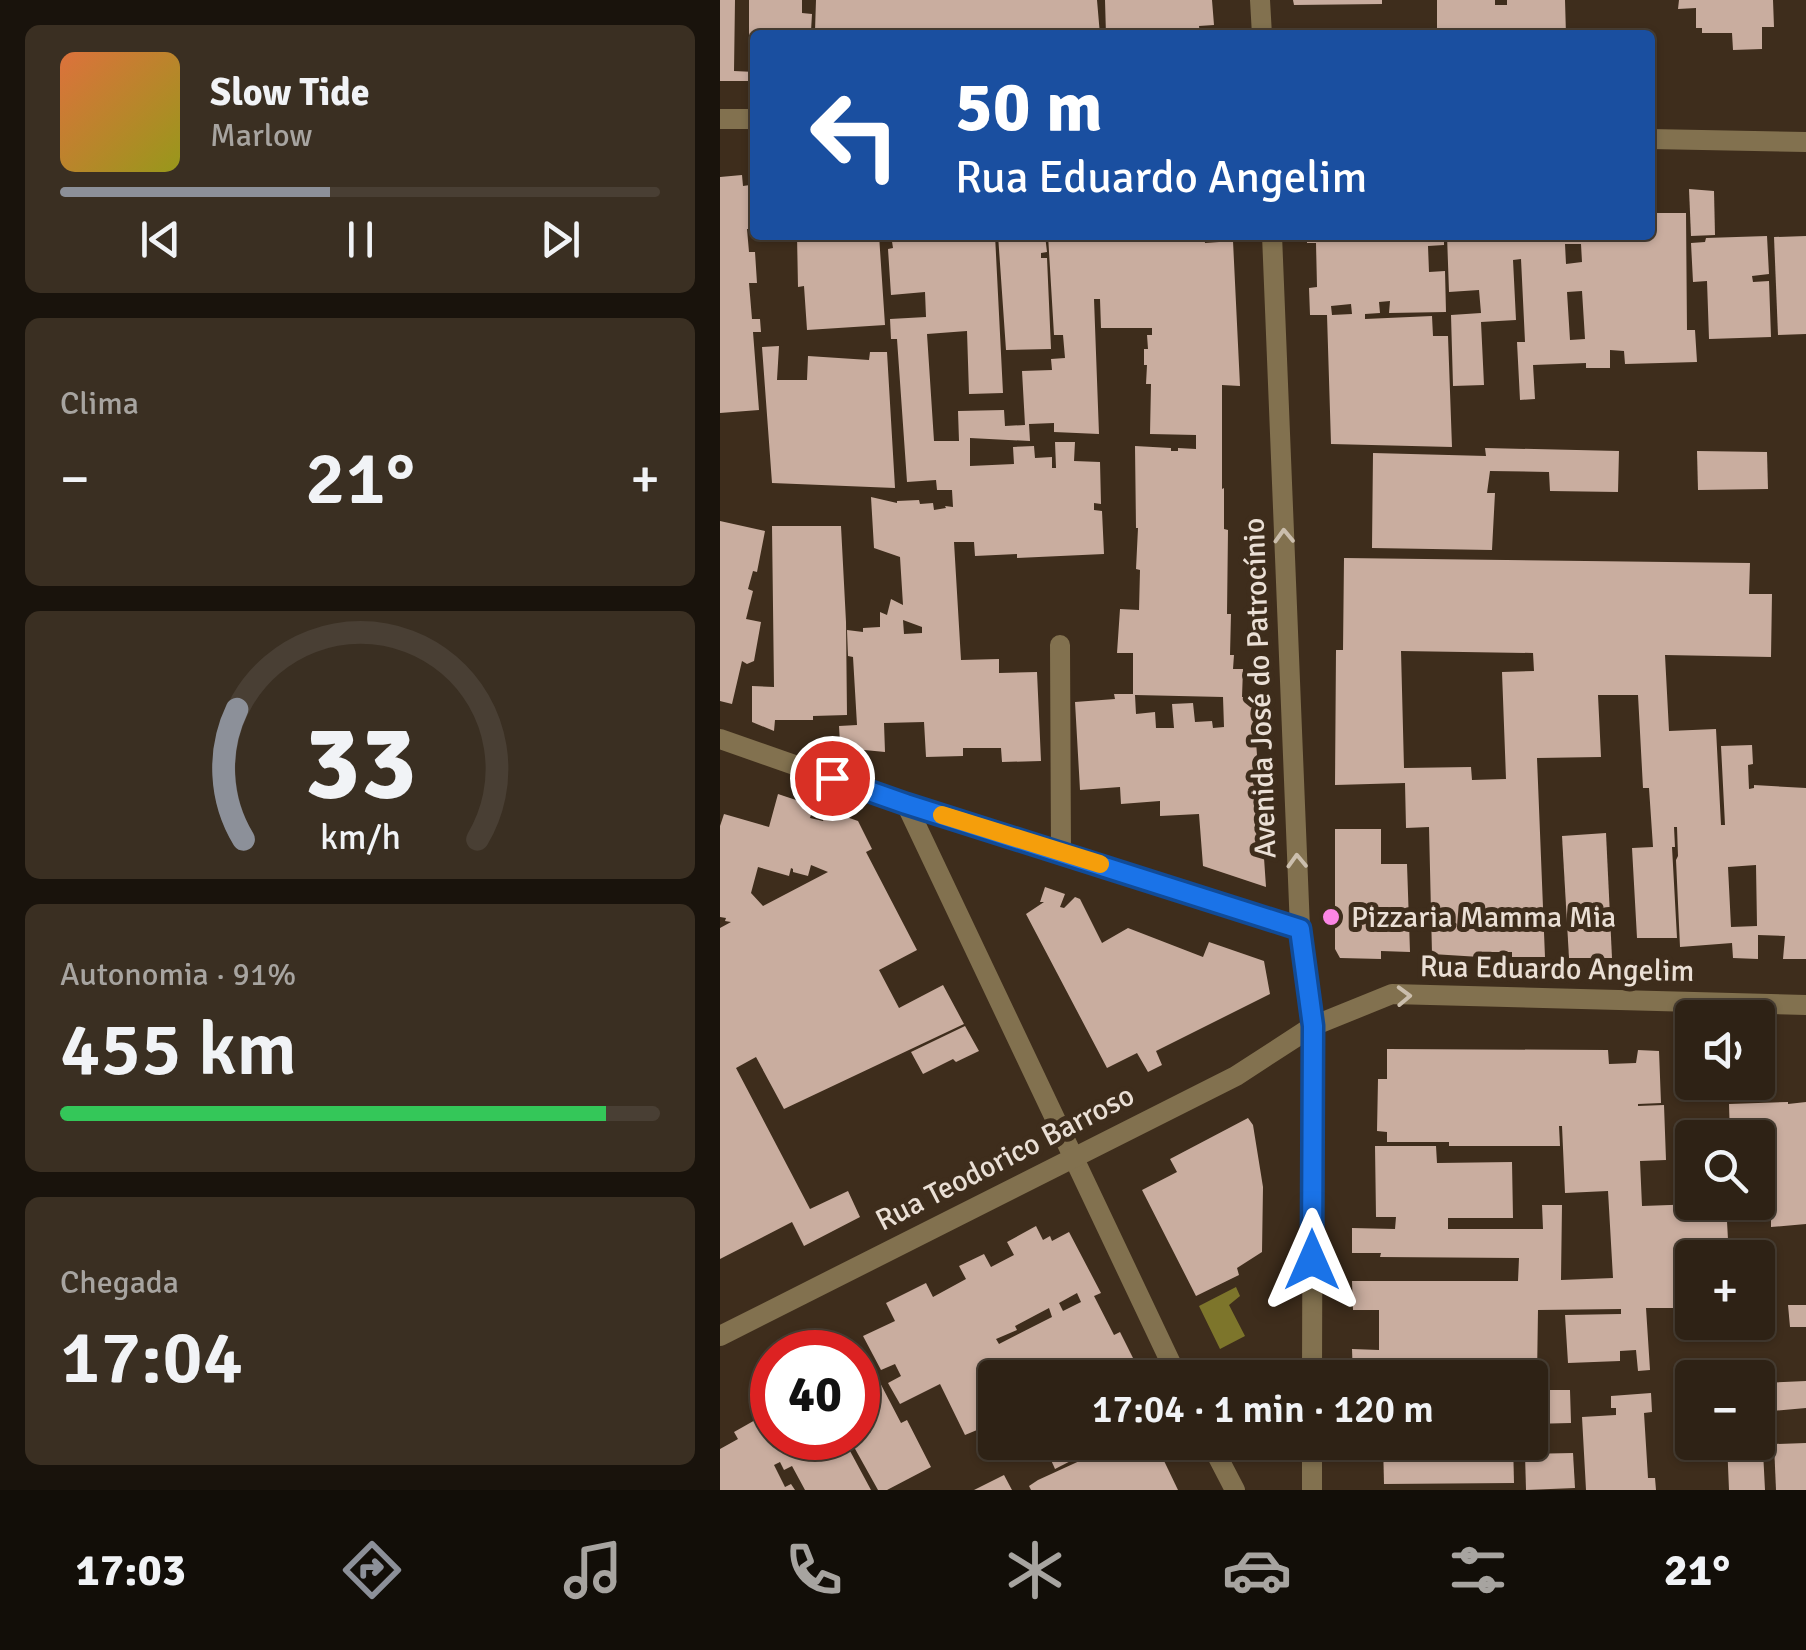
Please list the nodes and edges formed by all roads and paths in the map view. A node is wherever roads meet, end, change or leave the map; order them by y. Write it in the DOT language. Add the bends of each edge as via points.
graph roads {
  1 [pos="1260,0"];
  2 [pos="1262,30"];
  3 [pos="720,118"];
  4 [pos="750,119"];
  5 [pos="1655,138"];
  6 [pos="1806,142"];
  7 [pos="1272,240"];
  8 [pos="1060,645"];
  9 [pos="720,739"];
  10 [pos="906,804"];
  11 [pos="1061,852"];
  12 [pos="1300,929"];
  13 [pos="1806,1005"];
  14 [pos="1313,1026"];
  15 [pos="1075,1156"];
  16 [pos="720,1336"];
  17 [pos="1170,1360"];
  18 [pos="1312,1360"];
  19 [pos="1219,1460"];
  20 [pos="1312,1460"];
  21 [pos="1235,1490"];
  22 [pos="1312,1490"];
  1 -- 2 [label="street"];
  3 -- 4 [label="street"];
  5 -- 6 [label="street"];
  12 -- 7 [label="street, Avenida José do Patrocínio, one-way"];
  8 -- 11 [label="street"];
  9 -- 10 [label="street"];
  10 -- 11 [label="street"];
  10 -- 15 [label="street"];
  11 -- 12 [label="street"];
  12 -- 14 [label="street, Avenida José do Patrocínio"];
  14 -- 13 [label="street, Rua Eduardo Angelim, one-way" via="1392,994"];
  14 -- 15 [label="street, Rua Teodorico Barroso" via="1236,1076"];
  14 -- 18 [label="street, Avenida José do Patrocínio"];
  15 -- 16 [label="street, Rua Teodorico Barroso"];
  15 -- 17 [label="street"];
  19 -- 21 [label="street"];
  20 -- 22 [label="street"];
}
